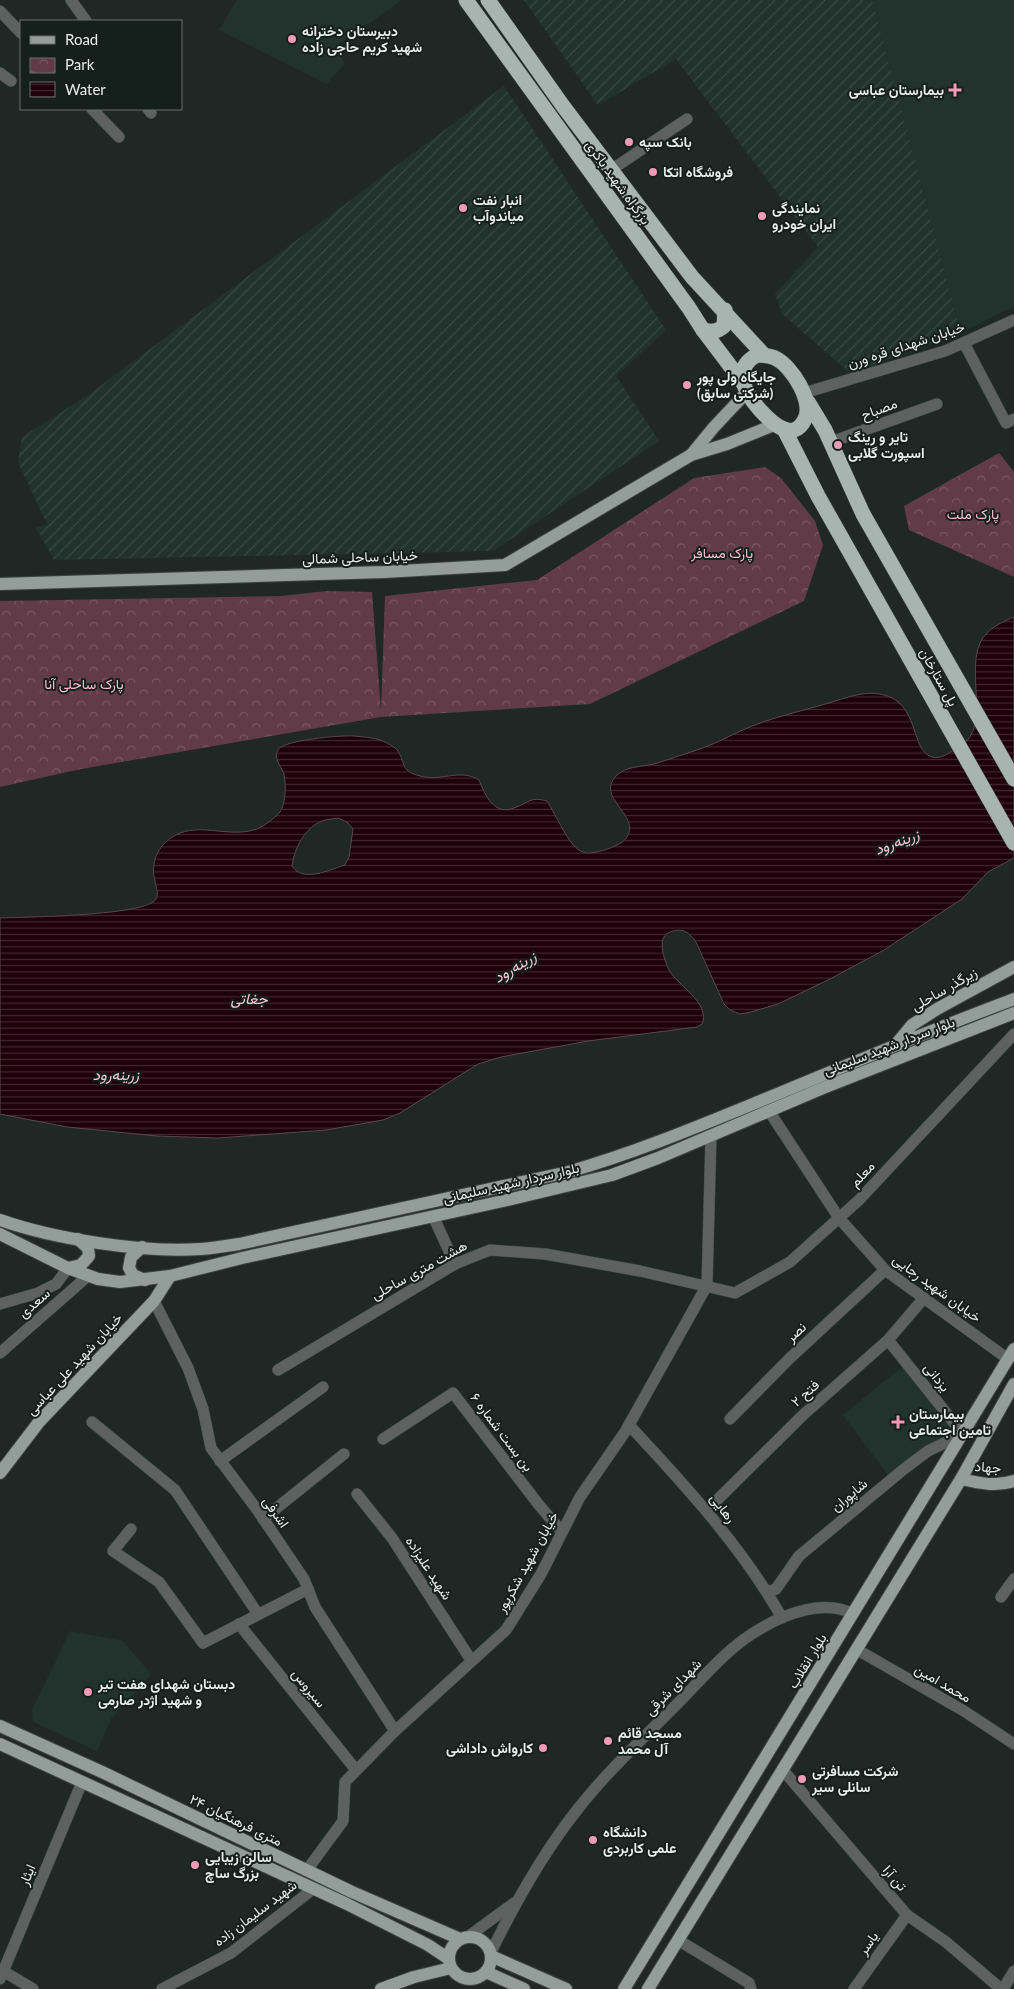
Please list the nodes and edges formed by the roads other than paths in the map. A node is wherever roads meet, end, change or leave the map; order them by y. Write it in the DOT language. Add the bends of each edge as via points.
graph roads {
  1 [pos="71,0"];
  2 [pos="466,0"];
  3 [pos="488,0"];
  4 [pos="0,11"];
  5 [pos="85,20"];
  6 [pos="20,32"];
  7 [pos="0,72"];
  8 [pos="11,81"];
  9 [pos="93,110"];
  10 [pos="687,119"];
  11 [pos="119,137"];
  12 [pos="611,170"];
  13 [pos="725,310"];
  14 [pos="1014,320"];
  15 [pos="703,330"];
  16 [pos="964,343"];
  17 [pos="764,355"];
  18 [pos="745,388"];
  19 [pos="806,398"];
  20 [pos="937,404"];
  21 [pos="1014,419"];
  22 [pos="779,427"];
  23 [pos="831,442"];
  24 [pos="691,455"];
  25 [pos="0,584"];
  26 [pos="1014,779"];
  27 [pos="1014,842"];
  28 [pos="1014,967"];
  29 [pos="1014,999"];
  30 [pos="997,1005"];
  31 [pos="1014,1013"];
  32 [pos="1001,1018"];
  33 [pos="1014,1034"];
  34 [pos="896,1045"];
  35 [pos="769,1111"];
  36 [pos="711,1136"];
  37 [pos="433,1216"];
  38 [pos="839,1218"];
  39 [pos="0,1220"];
  40 [pos="0,1234"];
  41 [pos="78,1238"];
  42 [pos="142,1247"];
  43 [pos="455,1264"];
  44 [pos="68,1268"];
  45 [pos="885,1270"];
  46 [pos="88,1275"];
  47 [pos="170,1276"];
  48 [pos="145,1280"];
  49 [pos="707,1285"];
  50 [pos="924,1298"];
  51 [pos="154,1300"];
  52 [pos="0,1304"];
  53 [pos="888,1340"];
  54 [pos="0,1353"];
  55 [pos="1011,1354"];
  56 [pos="278,1370"];
  57 [pos="1014,1384"];
  58 [pos="323,1387"];
  59 [pos="730,1419"];
  60 [pos="92,1422"];
  61 [pos="629,1425"];
  62 [pos="963,1434"];
  63 [pos="383,1439"];
  64 [pos="344,1454"];
  65 [pos="220,1460"];
  66 [pos="0,1473"];
  67 [pos="961,1479"];
  68 [pos="1014,1481"];
  69 [pos="357,1494"];
  70 [pos="706,1511"];
  71 [pos="263,1519"];
  72 [pos="131,1528"];
  73 [pos="562,1532"];
  74 [pos="1014,1579"];
  75 [pos="308,1589"];
  76 [pos="767,1592"];
  77 [pos="1001,1597"];
  78 [pos="258,1614"];
  79 [pos="853,1614"];
  80 [pos="782,1618"];
  81 [pos="239,1624"];
  82 [pos="871,1624"];
  83 [pos="856,1649"];
  84 [pos="471,1660"];
  85 [pos="0,1726"];
  86 [pos="395,1731"];
  87 [pos="0,1744"];
  88 [pos="1014,1744"];
  89 [pos="782,1769"];
  90 [pos="356,1770"];
  91 [pos="82,1782"];
  92 [pos="307,1870"];
  93 [pos="313,1889"];
  94 [pos="516,1902"];
  95 [pos="907,1915"];
  96 [pos="464,1937"];
  97 [pos="678,1940"];
  98 [pos="491,1954"];
  99 [pos="450,1963"];
  100 [pos="1014,1971"];
  101 [pos="486,1972"];
  102 [pos="2,1975"];
  103 [pos="32,1989"];
  104 [pos="162,1989"];
  105 [pos="381,1989"];
  106 [pos="524,1989"];
  107 [pos="566,1989"];
  108 [pos="624,1989"];
  109 [pos="648,1989"];
  110 [pos="751,1989"];
  111 [pos="854,1989"];
  112 [pos="1002,1989"];
  1 -- 5 [label="street"];
  2 -- 15 [label="highway, بزرگراه شهید باکری"];
  3 -- 12 [label="highway, بزرگراه شهید باکری"];
  4 -- 6 [label="street"];
  7 -- 8 [label="street"];
  9 -- 11 [label="street"];
  10 -- 12 [label="street"];
  12 -- 13 [label="highway, بزرگراه شهید باکری" via="692,277"];
  13 -- 15 [label="highway" via="724,326 711,332"];
  13 -- 17 [label="highway, بزرگراه شهید باکری"];
  14 -- 16 [label="street, خیابان شهدای قره ورن"];
  15 -- 18 [label="highway, بزرگراه شهید باکری"];
  16 -- 19 [label="street, خیابان شهدای قره ورن"];
  16 -- 21 [label="street" via="1006,423"];
  17 -- 18 [label="highway" via="748,360 743,370"];
  17 -- 19 [label="highway" via="784,364"];
  18 -- 22 [label="highway, بزرگراه شهید باکری"];
  18 -- 24 [label="main road"];
  19 -- 22 [label="highway" via="806,418 800,427 791,430"];
  19 -- 23 [label="highway"];
  20 -- 23 [label="street, مصباح"];
  22 -- 24 [label="main road"];
  22 -- 27 [label="highway, پل ستارخان"];
  23 -- 26 [label="highway, پل ستارخان" via="863,514"];
  24 -- 25 [label="main road, خیابان ساحلی شمالی" via="505,565"];
  28 -- 34 [label="main road, زیرگذر ساحلی" via="924,1017 912,1025"];
  29 -- 30 [label="main road, بلوار سردار شهید سلیمانی"];
  30 -- 32 [label="main road"];
  30 -- 34 [label="main road, بلوار سردار شهید سلیمانی"];
  31 -- 32 [label="main road, بلوار سردار شهید سلیمانی"];
  32 -- 35 [label="main road, بلوار سردار شهید سلیمانی"];
  33 -- 38 [label="street, معلم"];
  34 -- 42 [label="main road, بلوار سردار شهید سلیمانی" via="654,1144 568,1172 239,1244 201,1249"];
  35 -- 36 [label="main road, بلوار سردار شهید سلیمانی"];
  35 -- 38 [label="street, خیابان شهید رجایی"];
  36 -- 37 [label="main road, بلوار سردار شهید سلیمانی" via="612,1175"];
  36 -- 49 [label="street"];
  37 -- 43 [label="street"];
  37 -- 47 [label="main road, بلوار سردار شهید سلیمانی"];
  38 -- 45 [label="street, خیابان شهید رجایی"];
  38 -- 49 [label="street, معلم" via="790,1262 735,1292"];
  39 -- 41 [label="main road, بلوار سردار شهید سلیمانی"];
  40 -- 44 [label="main road, بلوار سردار شهید سلیمانی"];
  41 -- 42 [label="main road, بلوار سردار شهید سلیمانی"];
  41 -- 44 [label="main road" via="88,1248 89,1256 81,1266"];
  42 -- 48 [label="main road" via="131,1257 129,1268 134,1275"];
  43 -- 49 [label="street, هشت متری ساحلی" via="490,1250 640,1270"];
  43 -- 56 [label="street, هشت متری ساحلی"];
  44 -- 46 [label="main road, بلوار سردار شهید سلیمانی"];
  44 -- 52 [label="street" via="56,1284 38,1294"];
  45 -- 50 [label="street, خیابان شهید رجایی"];
  45 -- 59 [label="street, نصر"];
  46 -- 48 [label="main road, بلوار سردار شهید سلیمانی" via="120,1282"];
  46 -- 54 [label="street, سعدی"];
  47 -- 48 [label="main road, بلوار سردار شهید سلیمانی"];
  47 -- 51 [label="main road, خیابان شهید علی عباسی"];
  49 -- 61 [label="street, خیابان شهید شکرپور"];
  50 -- 53 [label="street, فتح ۲"];
  50 -- 55 [label="street, خیابان شهید رجایی"];
  51 -- 65 [label="street, اشرفی" via="188,1368 203,1409 211,1448"];
  51 -- 66 [label="main road, خیابان شهید علی عباسی" via="39,1422"];
  53 -- 62 [label="street, یزدانی"];
  53 -- 70 [label="street, فتح ۲" via="802,1415"];
  55 -- 62 [label="main road, بلوار انقلاب"];
  57 -- 67 [label="main road"];
  58 -- 65 [label="street"];
  60 -- 78 [label="street" via="175,1490"];
  61 -- 70 [label="street, رهایی"];
  61 -- 73 [label="street, خیابان شهید شکرپور" via="580,1497"];
  62 -- 76 [label="street, شاپوران" via="928,1451 904,1469 799,1556 776,1589"];
  62 -- 79 [label="main road, بلوار انقلاب"];
  63 -- 73 [label="street, بن بست شماره ۶" via="453,1393"];
  64 -- 71 [label="street"];
  65 -- 71 [label="street, اشرفی"];
  67 -- 68 [label="main road, جهاد" via="982,1484"];
  67 -- 82 [label="main road"];
  69 -- 84 [label="street, شهید علیزاده" via="392,1538"];
  70 -- 76 [label="street, رهایی"];
  71 -- 75 [label="street, اشرفی"];
  72 -- 81 [label="street" via="113,1551 159,1582 203,1644"];
  73 -- 84 [label="street, خیابان شهید شکرپور" via="541,1574 506,1630"];
  74 -- 77 [label="street"];
  75 -- 78 [label="street"];
  75 -- 86 [label="street, اشرفی" via="315,1607"];
  76 -- 80 [label="street, رهایی"];
  78 -- 81 [label="street"];
  79 -- 80 [label="street, شهدای شرقی" via="843,1609 821,1607"];
  79 -- 82 [label="main road"];
  79 -- 108 [label="main road, بلوار انقلاب"];
  80 -- 94 [label="street, شهدای شرقی" via="759,1629 733,1648 609,1772 576,1810"];
  81 -- 90 [label="street, سیروس"];
  82 -- 83 [label="main road"];
  83 -- 88 [label="street, محمد امین"];
  83 -- 89 [label="main road"];
  84 -- 86 [label="street, خیابان شهید شکرپور"];
  85 -- 92 [label="main road, ۲۴ متری فرهنگیان"];
  86 -- 90 [label="street, خیابان شهید شکرپور"];
  87 -- 91 [label="main road, ۲۴ متری فرهنگیان"];
  89 -- 95 [label="street, تن آرا"];
  89 -- 97 [label="main road"];
  90 -- 92 [label="street, خیابان شهید شکرپور" via="345,1782 343,1821"];
  91 -- 93 [label="main road, ۲۴ متری فرهنگیان"];
  91 -- 102 [label="street, ایثار"];
  92 -- 96 [label="main road, ۲۴ متری فرهنگیان" via="432,1928"];
  93 -- 99 [label="main road, ۲۴ متری فرهنگیان" via="428,1945"];
  93 -- 104 [label="street, شهید سلیمان زاده" via="231,1952"];
  94 -- 96 [label="street"];
  94 -- 98 [label="street, شهدای شرقی"];
  95 -- 111 [label="street, یاسر"];
  95 -- 112 [label="street, تن آرا" via="946,1942"];
  96 -- 98 [label="main road" via="482,1939"];
  96 -- 99 [label="main road" via="451,1947"];
  97 -- 109 [label="main road"];
  97 -- 110 [label="street" via="749,1983"];
  98 -- 101 [label="main road"];
  98 -- 107 [label="main road"];
  99 -- 101 [label="main road" via="455,1973 468,1979"];
  99 -- 105 [label="main road"];
  100 -- 112 [label="street"];
  101 -- 106 [label="main road"];
  102 -- 103 [label="street"];
}
